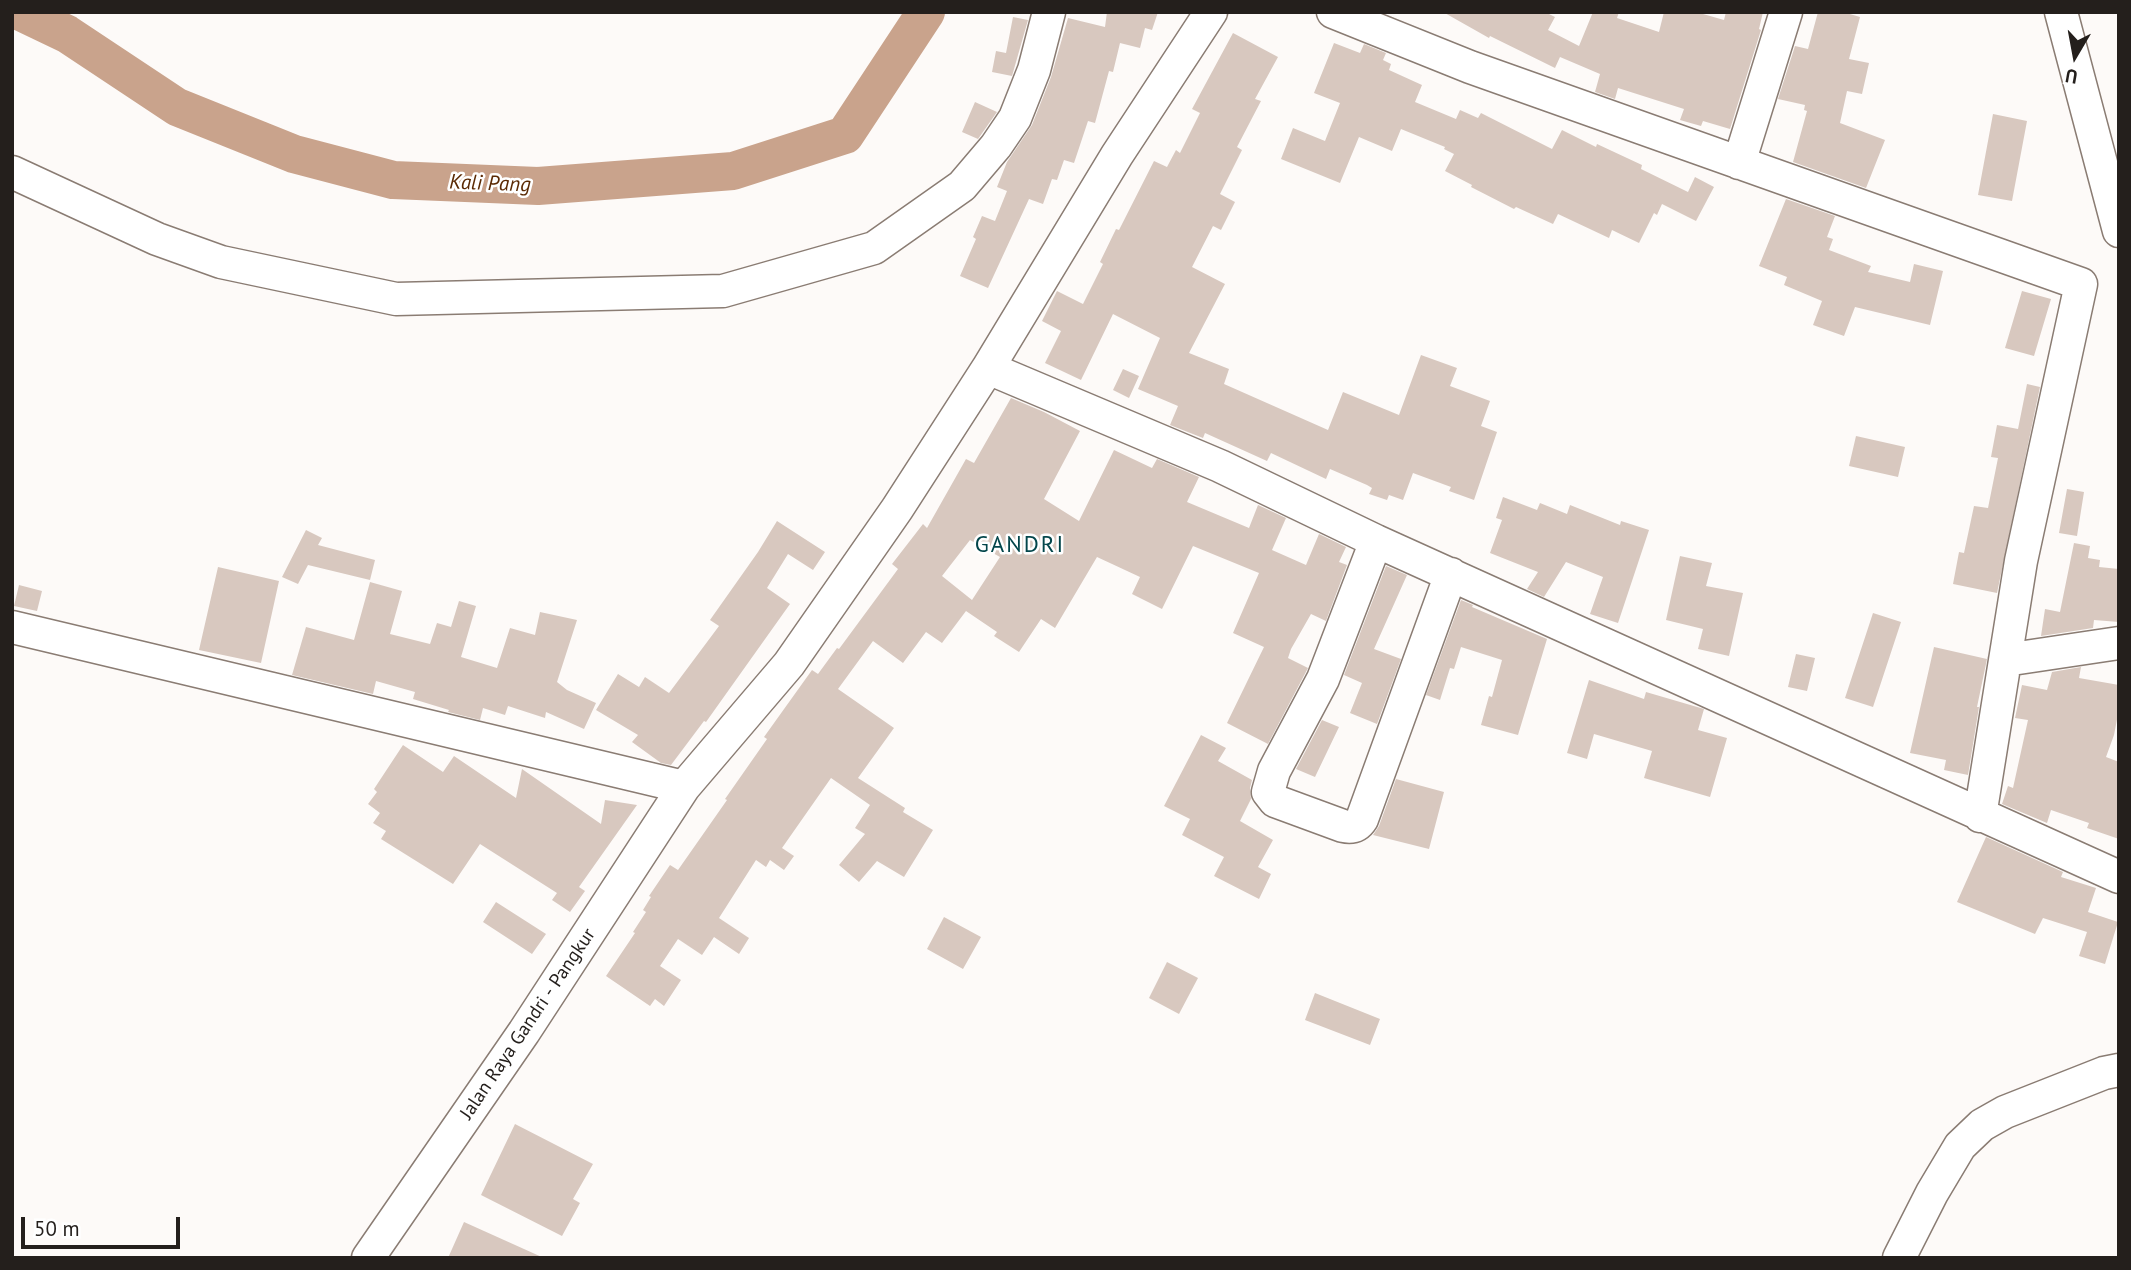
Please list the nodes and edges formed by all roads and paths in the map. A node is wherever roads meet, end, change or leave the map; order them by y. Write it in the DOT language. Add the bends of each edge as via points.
graph roads {
  1 [pos="1049,12"];
  2 [pos="1210,12"];
  3 [pos="1333,12"];
  4 [pos="1786,12"];
  5 [pos="2061,12"];
  6 [pos="1738,163"];
  7 [pos="12,172"];
  8 [pos="2119,231"];
  9 [pos="988,368"];
  10 [pos="1376,541"];
  11 [pos="1451,575"];
  12 [pos="12,627"];
  13 [pos="2119,643"];
  14 [pos="2005,660"];
  15 [pos="684,787"];
  16 [pos="1980,816"];
  17 [pos="2119,877"];
  18 [pos="2119,1070"];
  19 [pos="368,1258"];
  20 [pos="1899,1258"];
  1 -- 7 [label="street" via="1015,118 961,186 874,248 723,291 396,299 222,262 157,239"];
  2 -- 9 [label="street, Jalan Raya Gandri - Pangkur"];
  3 -- 6 [label="street" via="1470,67"];
  4 -- 6 [label="street"];
  5 -- 8 [label="street"];
  6 -- 14 [label="street" via="2081,284 2021,561"];
  9 -- 10 [label="street" via="1220,466"];
  9 -- 15 [label="street, Jalan Raya Gandri - Pangkur" via="789,664"];
  10 -- 11 [label="street"];
  10 -- 11 [label="street" via="1323,679 1273,771 1268,792 1275,800 1343,826 1359,825"];
  11 -- 16 [label="street"];
  12 -- 15 [label="street"];
  13 -- 14 [label="street"];
  14 -- 16 [label="street"];
  15 -- 19 [label="street, Jalan Raya Gandri - Pangkur" via="524,1032"];
  16 -- 17 [label="street"];
  18 -- 20 [label="street" via="1982,1125 1960,1146"];
}
